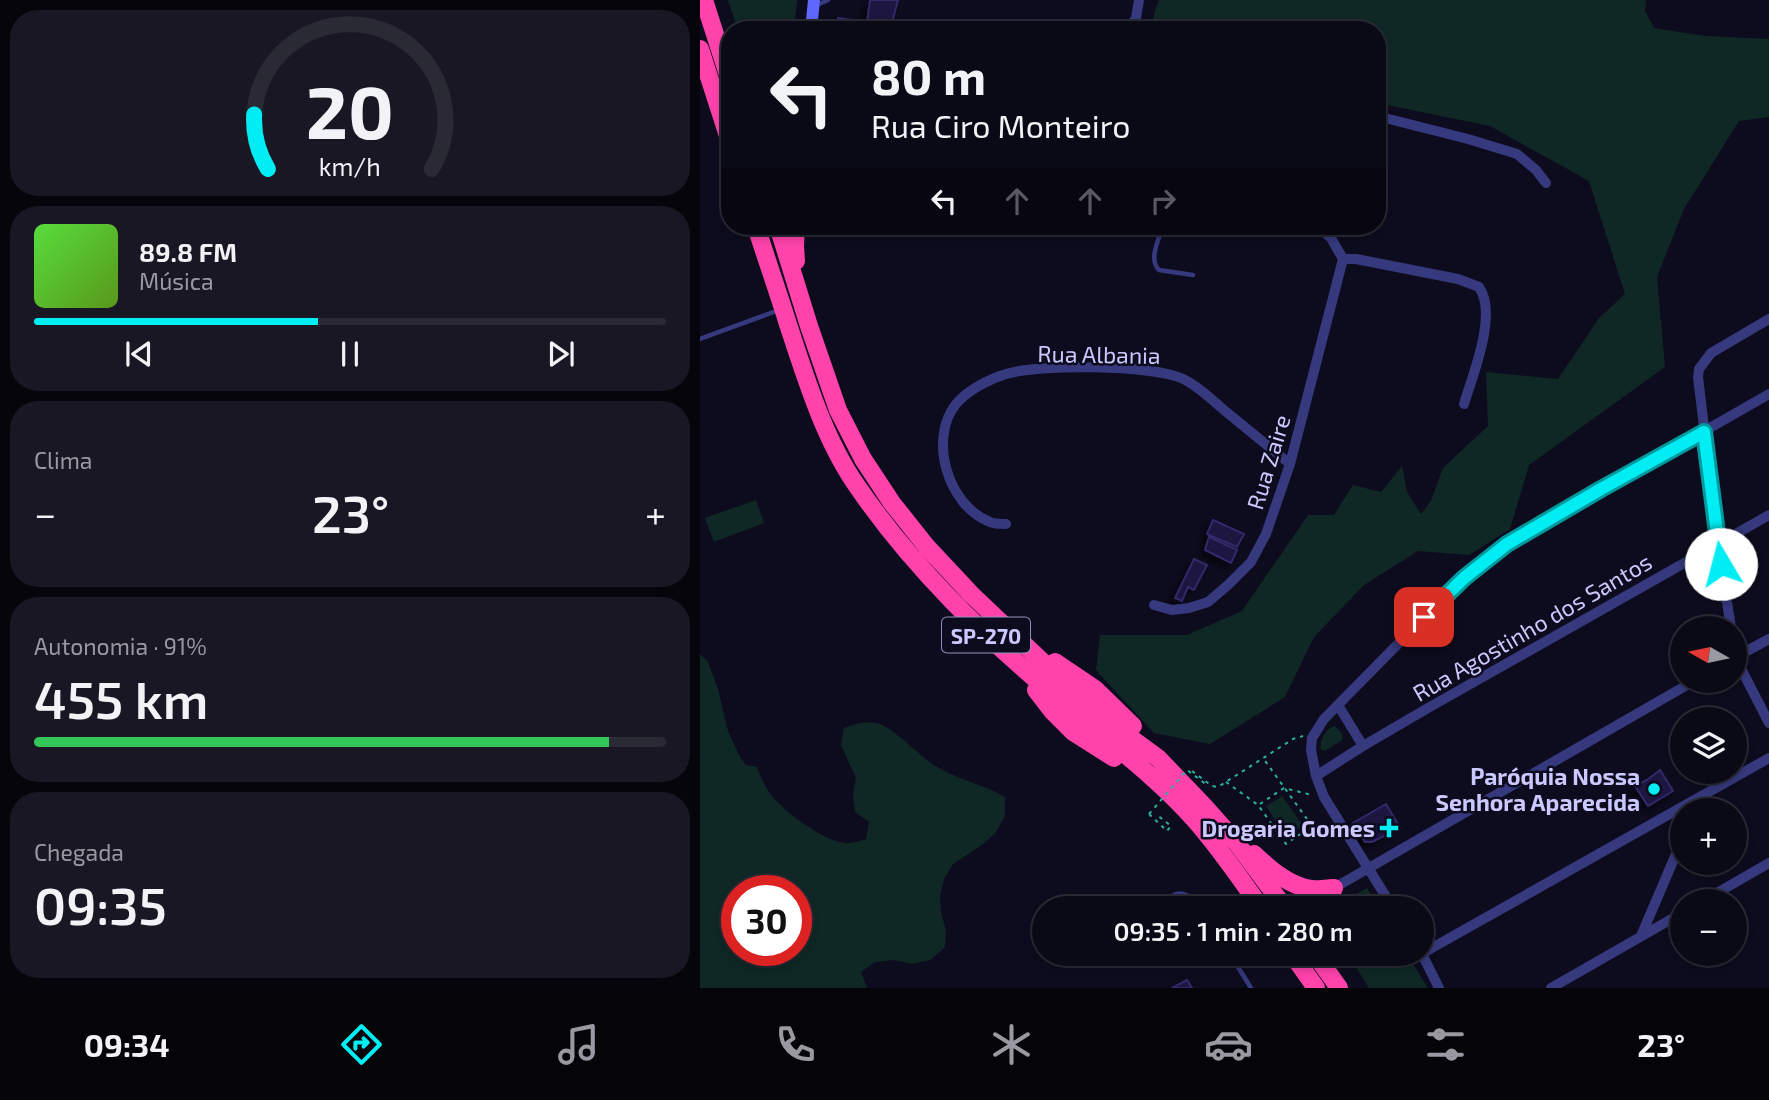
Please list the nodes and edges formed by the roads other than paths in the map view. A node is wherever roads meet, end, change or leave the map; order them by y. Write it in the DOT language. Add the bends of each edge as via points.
graph roads {
  1 [pos="704,0"];
  2 [pos="828,0"];
  3 [pos="1141,0"];
  4 [pos="814,3"];
  5 [pos="812,21"];
  6 [pos="1134,21"];
  7 [pos="700,49"];
  8 [pos="721,53"];
  9 [pos="721,114"];
  10 [pos="1386,118"];
  11 [pos="1546,183"];
  12 [pos="760,235"];
  13 [pos="781,235"];
  14 [pos="796,235"];
  15 [pos="1160,235"];
  16 [pos="1328,235"];
  17 [pos="1343,259"];
  18 [pos="1193,275"];
  19 [pos="783,309"];
  20 [pos="1769,319"];
  21 [pos="809,326"];
  22 [pos="700,339"];
  23 [pos="1769,394"];
  24 [pos="1464,404"];
  25 [pos="1704,432"];
  26 [pos="1290,464"];
  27 [pos="1769,514"];
  28 [pos="1006,524"];
  29 [pos="1718,543"];
  30 [pos="1154,605"];
  31 [pos="1729,616"];
  32 [pos="1769,639"];
  33 [pos="1747,649"];
  34 [pos="1747,679"];
  35 [pos="1673,693"];
  36 [pos="1338,705"];
  37 [pos="1769,723"];
  38 [pos="1363,746"];
  39 [pos="1769,758"];
  40 [pos="1316,776"];
  41 [pos="1701,797"];
  42 [pos="1204,806"];
  43 [pos="1769,863"];
  44 [pos="1367,867"];
  45 [pos="1670,868"];
  46 [pos="1334,888"];
  47 [pos="1724,889"];
  48 [pos="1174,896"];
  49 [pos="1191,896"];
  50 [pos="1252,896"];
  51 [pos="1275,896"];
  52 [pos="1329,896"];
  53 [pos="1385,896"];
  54 [pos="1670,920"];
  55 [pos="1641,937"];
  56 [pos="1434,947"];
  57 [pos="1237,966"];
  58 [pos="1300,966"];
  59 [pos="1324,966"];
  60 [pos="1331,966"];
  61 [pos="1428,966"];
  62 [pos="1251,988"];
  63 [pos="1315,988"];
  64 [pos="1341,988"];
  65 [pos="1439,988"];
  66 [pos="1551,988"];
  1 -- 8 [label="highway"];
  2 -- 4 [label="lane"];
  3 -- 6 [label="street"];
  4 -- 5 [label="main road"];
  7 -- 9 [label="highway"];
  10 -- 11 [label="street" via="1517,154"];
  12 -- 19 [label="highway, SP-270"];
  13 -- 21 [label="highway, SP-270"];
  14 -- 21 [label="highway" via="798,276"];
  15 -- 18 [label="lane" via="1154,258 1159,271"];
  16 -- 17 [label="street"];
  17 -- 24 [label="street" via="1458,279 1479,287 1487,313"];
  17 -- 26 [label="street, Rua Zaire"];
  19 -- 22 [label="lane"];
  19 -- 50 [label="highway, SP-270" via="804,374 839,456 856,485 921,567 979,629 1195,820"];
  20 -- 25 [label="street" via="1711,353 1699,369"];
  21 -- 42 [label="highway, SP-270" via="838,410 863,459 927,547 1066,684 1158,758"];
  23 -- 25 [label="street"];
  25 -- 29 [label="street"];
  25 -- 36 [label="street" via="1507,544 1464,578"];
  26 -- 28 [label="street, Rua Albania" via="1209,398 1170,374 1058,368 1006,374 969,391 956,404 946,422 943,443 949,477 960,498 991,523"];
  26 -- 30 [label="street, Rua Zaire" via="1266,534 1251,562 1208,602 1172,610"];
  27 -- 29 [label="street, Rua Agostinho dos Santos"];
  29 -- 31 [label="street"];
  29 -- 38 [label="street, Rua Agostinho dos Santos"];
  32 -- 33 [label="street"];
  34 -- 37 [label="street"];
  35 -- 44 [label="street"];
  36 -- 38 [label="street"];
  36 -- 40 [label="street" via="1312,737"];
  38 -- 40 [label="street, Rua Agostinho dos Santos"];
  39 -- 41 [label="street"];
  40 -- 44 [label="street"];
  41 -- 56 [label="street"];
  42 -- 46 [label="highway" via="1268,867 1292,883 1311,889"];
  42 -- 51 [label="highway, SP-270"];
  43 -- 47 [label="street"];
  44 -- 46 [label="street"];
  44 -- 53 [label="street"];
  45 -- 55 [label="street"];
  46 -- 52 [label="highway"];
  48 -- 49 [label="lane"];
  54 -- 55 [label="street"];
  55 -- 66 [label="street"];
  57 -- 62 [label="lane"];
  58 -- 63 [label="highway"];
  59 -- 64 [label="highway"];
  60 -- 64 [label="highway"];
  61 -- 65 [label="street"];
}
